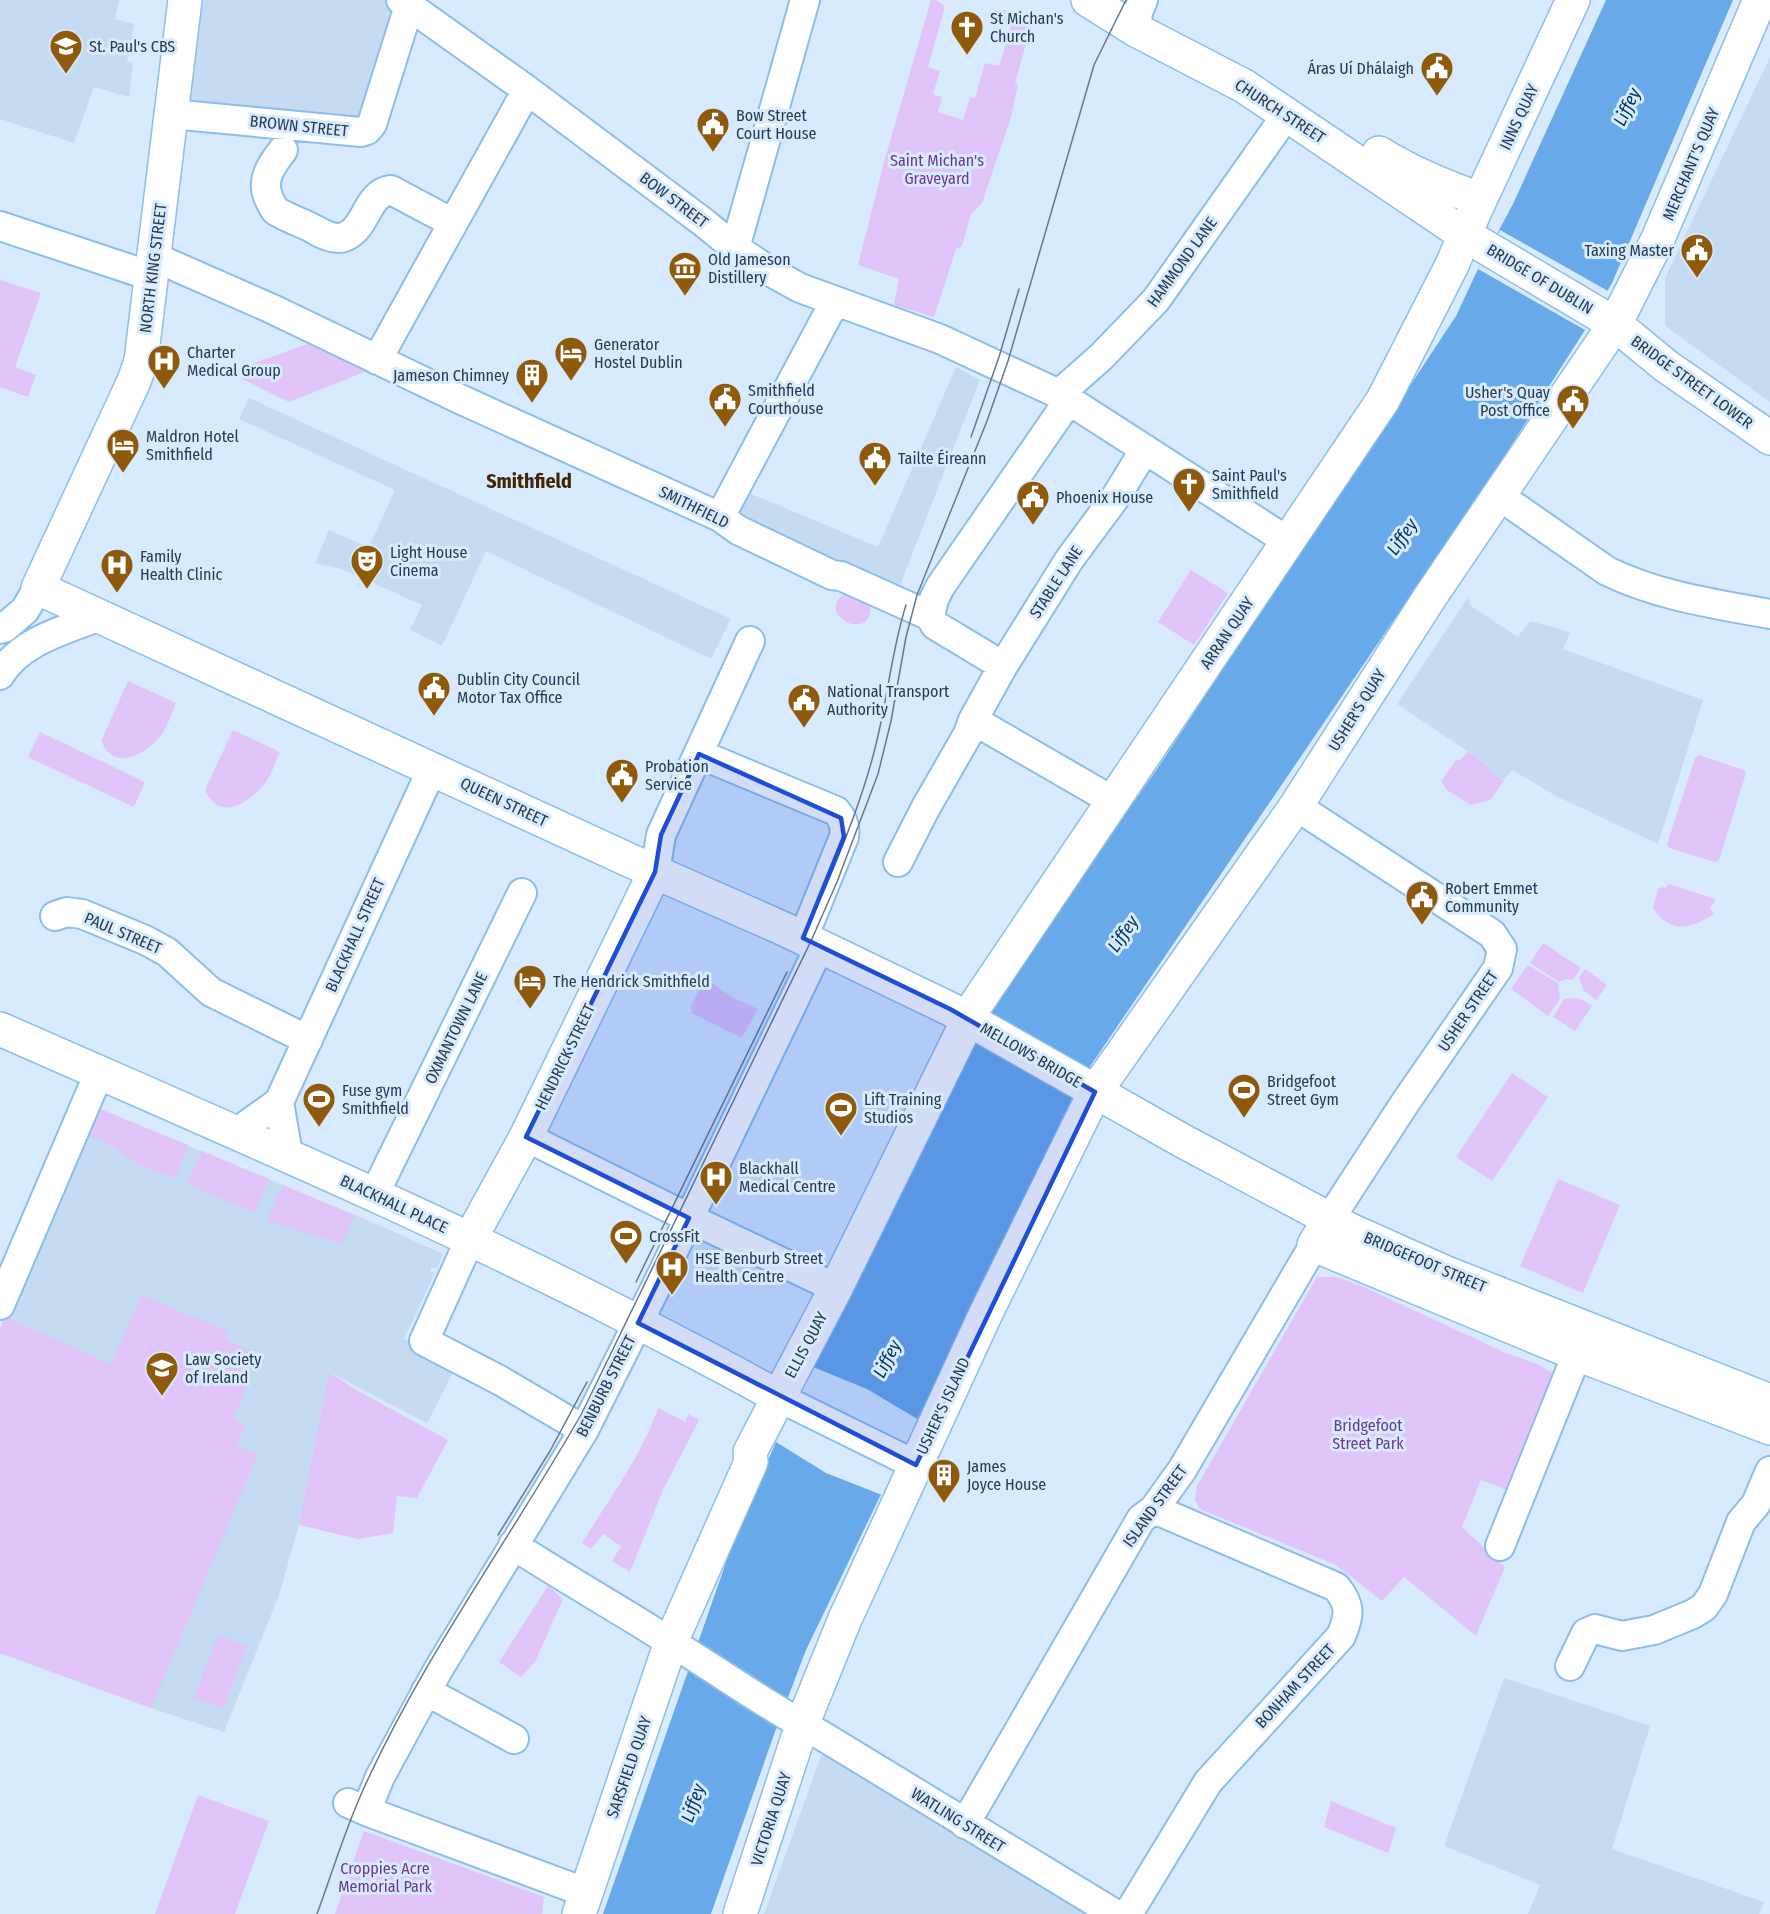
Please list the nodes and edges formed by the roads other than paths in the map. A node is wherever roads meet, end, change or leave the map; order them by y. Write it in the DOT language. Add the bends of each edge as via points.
graph roads {
  1 [pos="185,0"];
  2 [pos="804,0"];
  3 [pos="1088,0"];
  4 [pos="1573,0"];
  5 [pos="1760,0"];
  6 [pos="405,3"];
  7 [pos="1139,15"];
  8 [pos="527,90"];
  9 [pos="171,114"];
  10 [pos="1289,115"];
  11 [pos="284,150"];
  12 [pos="1480,199"];
  13 [pos="453,223"];
  14 [pos="0,226"];
  15 [pos="1476,241"];
  16 [pos="735,248"];
  17 [pos="153,267"];
  18 [pos="835,301"];
  19 [pos="1608,320"];
  20 [pos="377,360"];
  21 [pos="1588,364"];
  22 [pos="1666,366"];
  23 [pos="1064,397"];
  24 [pos="1770,438"];
  25 [pos="1145,449"];
  26 [pos="1498,495"];
  27 [pos="720,517"];
  28 [pos="1289,542"];
  29 [pos="38,588"];
  30 [pos="1770,614"];
  31 [pos="100,616"];
  32 [pos="930,616"];
  33 [pos="0,629"];
  34 [pos="750,641"];
  35 [pos="1003,666"];
  36 [pos="0,675"];
  37 [pos="973,720"];
  38 [pos="699,754"];
  39 [pos="432,769"];
  40 [pos="1113,801"];
  41 [pos="1296,806"];
  42 [pos="898,862"];
  43 [pos="656,872"];
  44 [pos="522,893"];
  45 [pos="55,916"];
  46 [pos="811,942"];
  47 [pos="972,1021"];
  48 [pos="0,1029"];
  49 [pos="308,1040"];
  50 [pos="99,1073"];
  51 [pos="1089,1088"];
  52 [pos="279,1102"];
  53 [pos="237,1132"];
  54 [pos="526,1137"];
  55 [pos="288,1154"];
  56 [pos="374,1195"];
  57 [pos="680,1214"];
  58 [pos="1322,1232"];
  59 [pos="470,1239"];
  60 [pos="836,1288"];
  61 [pos="0,1305"];
  62 [pos="638,1323"];
  63 [pos="1577,1354"];
  64 [pos="786,1401"];
  65 [pos="1770,1401"];
  66 [pos="1770,1428"];
  67 [pos="584,1430"];
  68 [pos="908,1461"];
  69 [pos="1770,1471"];
  70 [pos="1154,1509"];
  71 [pos="513,1545"];
  72 [pos="1500,1546"];
  73 [pos="680,1648"];
  74 [pos="1570,1666"];
  75 [pos="426,1691"];
  76 [pos="793,1720"];
  77 [pos="514,1739"];
  78 [pos="965,1824"];
  79 [pos="583,1903"];
  80 [pos="740,1914"];
  81 [pos="1115,1914"];
  82 [pos="1128,1914"];
  1 -- 9 [label="main road, NORTH KING STREET"];
  2 -- 16 [label="street"];
  3 -- 7 [label="main road, CHURCH STREET"];
  4 -- 12 [label="main road, INNS QUAY"];
  5 -- 19 [label="main road, MERCHANT'S QUAY" via="1657,241"];
  6 -- 8 [label="street, BOW STREET"];
  6 -- 9 [label="street, BROWN STREET" via="372,124 367,130"];
  7 -- 10 [label="main road, CHURCH STREET"];
  8 -- 13 [label="street"];
  8 -- 16 [label="street, BOW STREET"];
  9 -- 17 [label="main road, NORTH KING STREET"];
  10 -- 12 [label="main road" via="1329,120 1402,167"];
  10 -- 15 [label="main road, CHURCH STREET"];
  10 -- 23 [label="street, HAMMOND LANE" via="1156,300"];
  11 -- 13 [label="street" via="267,177 268,197 275,210 320,232 344,237 354,231 375,197 391,190"];
  12 -- 15 [label="main road, INNS QUAY"];
  13 -- 20 [label="street"];
  14 -- 17 [label="street, SMITHFIELD"];
  15 -- 19 [label="main road, BRIDGE OF DUBLIN"];
  15 -- 28 [label="main road, ARRAN QUAY" via="1439,291 1383,400"];
  16 -- 18 [label="street, BOW STREET" via="800,288"];
  17 -- 20 [label="street, SMITHFIELD" via="270,308"];
  17 -- 29 [label="main road, NORTH KING STREET" via="144,349 134,381"];
  18 -- 23 [label="street, BOW STREET" via="922,331"];
  18 -- 27 [label="street"];
  19 -- 21 [label="main road, USHER'S QUAY"];
  19 -- 22 [label="main road, BRIDGE STREET LOWER"];
  20 -- 27 [label="street, SMITHFIELD"];
  21 -- 22 [label="main road" via="1614,356"];
  21 -- 26 [label="main road, USHER'S QUAY"];
  22 -- 24 [label="main road, BRIDGE STREET LOWER"];
  23 -- 25 [label="street, BOW STREET"];
  23 -- 32 [label="street, HAMMOND LANE" via="940,587"];
  25 -- 28 [label="street, BOW STREET"];
  25 -- 35 [label="street, STABLE LANE"];
  26 -- 30 [label="street" via="1624,579 1688,599"];
  26 -- 41 [label="main road, USHER'S QUAY"];
  27 -- 32 [label="street, SMITHFIELD" via="738,530 832,575"];
  28 -- 40 [label="main road, ARRAN QUAY"];
  29 -- 31 [label="main road, QUEEN STREET"];
  29 -- 33 [label="street" via="25,610"];
  31 -- 36 [label="street" via="38,641 19,653"];
  31 -- 39 [label="main road, QUEEN STREET"];
  32 -- 35 [label="street, SMITHFIELD" via="935,625"];
  34 -- 38 [label="street"];
  35 -- 37 [label="street, STABLE LANE"];
  37 -- 40 [label="street"];
  37 -- 42 [label="street, STABLE LANE"];
  38 -- 43 [label="street" via="661,835"];
  38 -- 46 [label="street, BENBURB STREET" via="836,811 841,818 844,837"];
  39 -- 43 [label="main road, QUEEN STREET"];
  39 -- 49 [label="street, BLACKHALL STREET"];
  40 -- 47 [label="main road, ARRAN QUAY"];
  41 -- 51 [label="main road, USHER'S QUAY"];
  41 -- 58 [label="street, USHER STREET" via="1492,934 1502,949 1498,968"];
  43 -- 46 [label="main road, QUEEN STREET"];
  43 -- 54 [label="main road, HENDRICK STREET"];
  44 -- 56 [label="street, OXMANTOWN LANE"];
  45 -- 49 [label="street, PAUL STREET" via="67,912 82,914 145,940 167,952 211,992"];
  46 -- 47 [label="main road, QUEEN STREET"];
  46 -- 57 [label="street, BENBURB STREET"];
  47 -- 51 [label="main road, MELLOWS BRIDGE"];
  47 -- 60 [label="main road, ELLIS QUAY"];
  48 -- 50 [label="main road, BLACKHALL PLACE"];
  49 -- 52 [label="street, BLACKHALL STREET"];
  50 -- 53 [label="main road, BLACKHALL PLACE"];
  50 -- 61 [label="street"];
  51 -- 58 [label="main road, BRIDGEFOOT STREET"];
  51 -- 68 [label="main road, USHER'S ISLAND" via="991,1303"];
  52 -- 53 [label="street, BLACKHALL STREET"];
  52 -- 55 [label="street"];
  53 -- 55 [label="main road, BLACKHALL PLACE"];
  54 -- 57 [label="street"];
  54 -- 59 [label="main road, HENDRICK STREET"];
  55 -- 56 [label="main road, BLACKHALL PLACE"];
  56 -- 59 [label="main road, BLACKHALL PLACE"];
  57 -- 60 [label="street"];
  57 -- 62 [label="street, BENBURB STREET"];
  58 -- 63 [label="main road, BRIDGEFOOT STREET"];
  58 -- 65 [label="main road, BRIDGEFOOT STREET" via="1444,1272"];
  58 -- 70 [label="street, ISLAND STREET" via="1182,1470"];
  59 -- 62 [label="main road, BLACKHALL PLACE"];
  59 -- 67 [label="street" via="424,1341"];
  60 -- 64 [label="main road, ELLIS QUAY"];
  62 -- 64 [label="main road, BLACKHALL PLACE"];
  62 -- 67 [label="street, BENBURB STREET"];
  63 -- 66 [label="main road, BRIDGEFOOT STREET"];
  63 -- 72 [label="street"];
  64 -- 68 [label="street"];
  64 -- 73 [label="main road, ELLIS QUAY" via="750,1452 751,1462"];
  67 -- 71 [label="street, BENBURB STREET"];
  68 -- 76 [label="main road, USHER'S ISLAND" via="845,1619"];
  69 -- 74 [label="street" via="1756,1504 1741,1522 1713,1594 1704,1607 1654,1630 1622,1636 1595,1629 1586,1633"];
  70 -- 78 [label="street, ISLAND STREET" via="1135,1528"];
  70 -- 82 [label="street, BONHAM STREET" via="1336,1587 1346,1599 1349,1617 1341,1636 1208,1782"];
  71 -- 73 [label="street, WATLING STREET"];
  71 -- 75 [label="street, BENBURB STREET"];
  73 -- 76 [label="street, WATLING STREET"];
  73 -- 79 [label="main road, SARSFIELD QUAY"];
  75 -- 77 [label="street"];
  75 -- 79 [label="street, BENBURB STREET" via="380,1778 357,1807"];
  76 -- 78 [label="street, WATLING STREET"];
  76 -- 80 [label="main road, VICTORIA QUAY"];
  78 -- 81 [label="street, WATLING STREET"];
}
